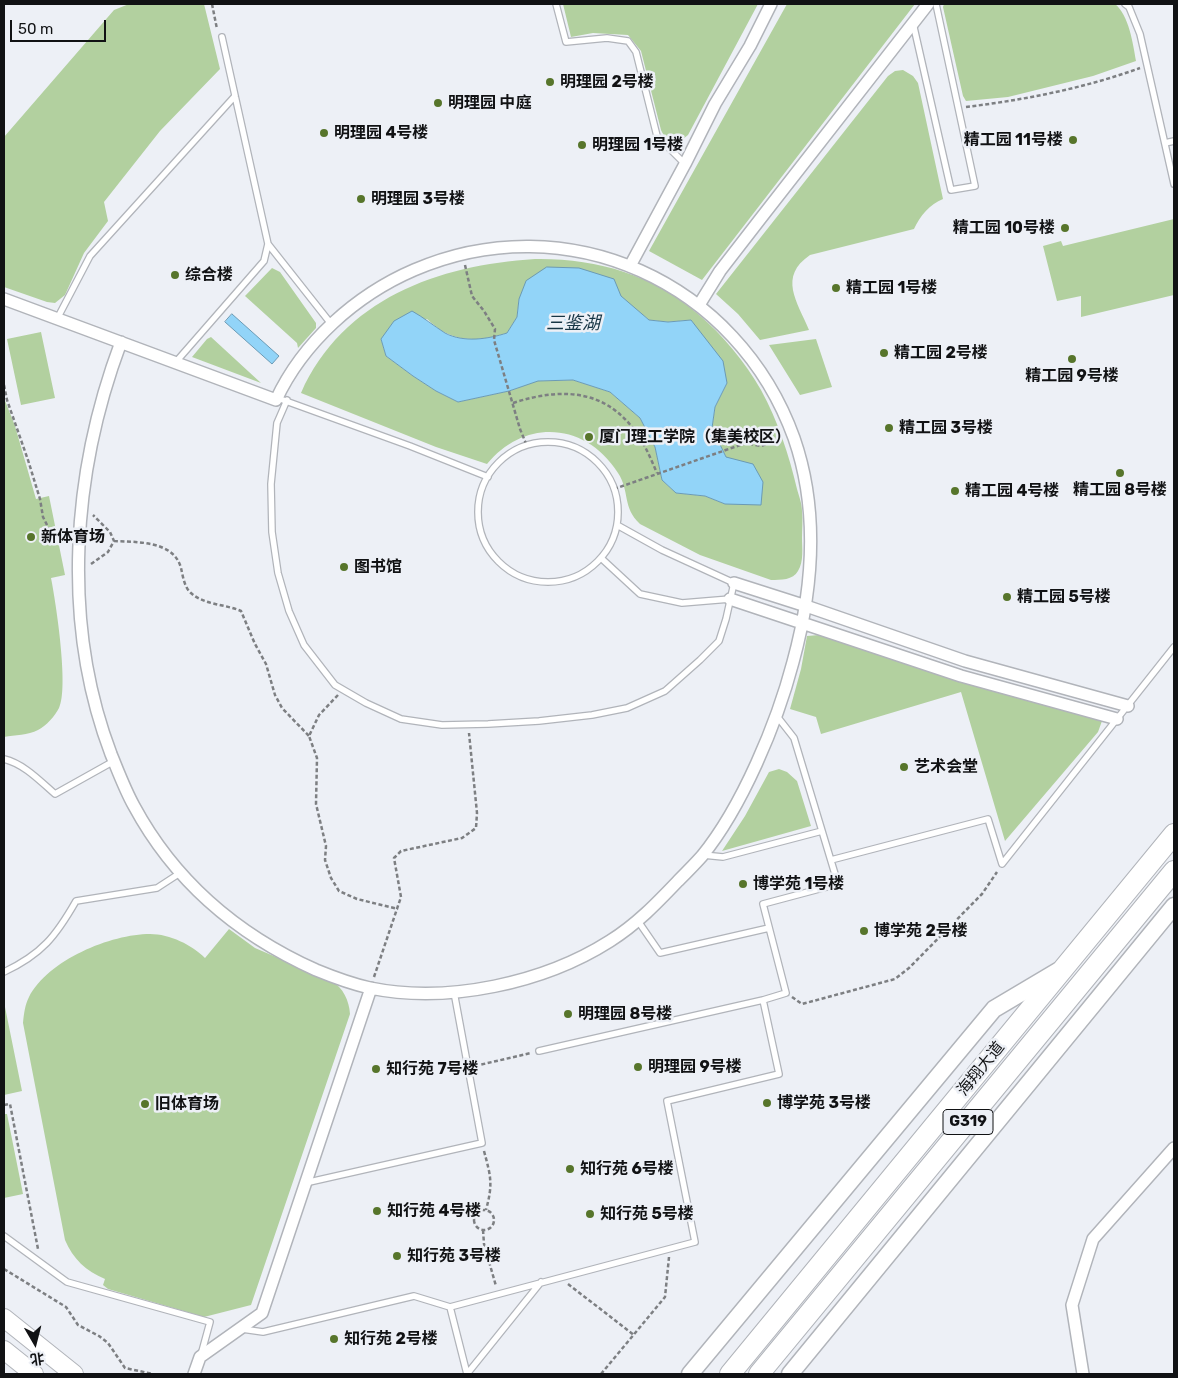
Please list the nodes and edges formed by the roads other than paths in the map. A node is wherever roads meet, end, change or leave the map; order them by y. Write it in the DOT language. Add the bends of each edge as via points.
graph roads {
  1 [pos="556,4"];
  2 [pos="770,4"];
  3 [pos="928,4"];
  4 [pos="936,4"];
  5 [pos="1125,4"];
  6 [pos="913,23"];
  7 [pos="222,37"];
  8 [pos="235,96"];
  9 [pos="1174,140"];
  10 [pos="1165,144"];
  11 [pos="685,164"];
  12 [pos="1174,184"];
  13 [pos="268,244"];
  14 [pos="630,266"];
  15 [pos="4,299"];
  16 [pos="699,305"];
  17 [pos="56,319"];
  18 [pos="332,325"];
  19 [pos="121,342"];
  20 [pos="175,363"];
  21 [pos="281,400"];
  22 [pos="488,476"];
  23 [pos="617,525"];
  24 [pos="601,558"];
  25 [pos="734,584"];
  26 [pos="730,599"];
  27 [pos="806,606"];
  28 [pos="804,623"];
  29 [pos="1174,647"];
  30 [pos="1128,706"];
  31 [pos="776,715"];
  32 [pos="1117,719"];
  33 [pos="4,759"];
  34 [pos="114,761"];
  35 [pos="822,831"];
  36 [pos="1174,834"];
  37 [pos="703,855"];
  38 [pos="831,860"];
  39 [pos="1174,871"];
  40 [pos="180,873"];
  41 [pos="1174,906"];
  42 [pos="638,921"];
  43 [pos="770,928"];
  44 [pos="1065,967"];
  45 [pos="4,972"];
  46 [pos="371,988"];
  47 [pos="454,992"];
  48 [pos="763,1000"];
  49 [pos="539,1051"];
  50 [pos="1174,1148"];
  51 [pos="305,1183"];
  52 [pos="4,1236"];
  53 [pos="541,1282"];
  54 [pos="450,1307"];
  55 [pos="4,1318"];
  56 [pos="240,1328"];
  57 [pos="4,1350"];
  58 [pos="200,1357"];
  59 [pos="760,1373"];
  60 [pos="34,1374"];
  61 [pos="74,1374"];
  62 [pos="194,1374"];
  63 [pos="467,1374"];
  64 [pos="690,1374"];
  65 [pos="730,1374"];
  66 [pos="790,1374"];
  67 [pos="1084,1374"];
  1 -- 11 [label="lane" via="566,42 607,38 628,41 636,52 657,136"];
  2 -- 11 [label="street"];
  3 -- 6 [label="street"];
  4 -- 6 [label="lane" via="975,186 951,190"];
  5 -- 10 [label="lane" via="1140,34"];
  6 -- 16 [label="street" via="720,271"];
  7 -- 8 [label="lane"];
  8 -- 13 [label="lane"];
  8 -- 17 [label="lane" via="90,256"];
  9 -- 10 [label="lane"];
  10 -- 12 [label="lane"];
  11 -- 14 [label="street"];
  13 -- 18 [label="lane"];
  13 -- 20 [label="lane" via="264,261"];
  14 -- 16 [label="street" via="664,282"];
  14 -- 18 [label="street" via="579,252 529,245 462,254 436,261 379,287"];
  15 -- 17 [label="street"];
  16 -- 27 [label="street" via="724,328 755,365 792,435 806,486 810,518"];
  17 -- 19 [label="street"];
  18 -- 21 [label="street" via="290,375"];
  19 -- 20 [label="street"];
  19 -- 34 [label="street" via="100,407 85,477 78,569 85,656 103,731"];
  20 -- 21 [label="street"];
  21 -- 22 [label="lane"];
  21 -- 26 [label="lane" via="271,484 272,532 278,573 289,611 304,645 335,685 401,719 442,725 538,721 627,708 665,691 719,641"];
  22 -- 23 [label="lane" via="502,460 527,446 540,443 567,445 591,457 608,477 614,489"];
  22 -- 24 [label="lane" via="480,496 479,524 489,550 508,570 533,581 561,581 575,577"];
  23 -- 24 [label="lane"];
  23 -- 25 [label="lane"];
  24 -- 26 [label="lane" via="640,594 682,603"];
  25 -- 26 [label="lane"];
  25 -- 27 [label="street"];
  26 -- 28 [label="street"];
  27 -- 28 [label="street"];
  27 -- 30 [label="street" via="965,661"];
  28 -- 31 [label="street"];
  28 -- 32 [label="street" via="961,676"];
  29 -- 30 [label="lane"];
  30 -- 32 [label="lane"];
  31 -- 35 [label="lane" via="794,738"];
  31 -- 37 [label="street" via="748,781"];
  32 -- 38 [label="lane" via="1002,864 988,819"];
  33 -- 34 [label="lane" via="33,774 54,794"];
  34 -- 40 [label="street" via="131,802 150,834"];
  35 -- 37 [label="lane" via="723,857"];
  35 -- 38 [label="lane"];
  36 -- 44 [label="highway, 海翔大道 / G319"];
  37 -- 42 [label="street"];
  38 -- 43 [label="lane" via="838,884 763,904"];
  39 -- 59 [label="highway, 海翔大道 / G319"];
  40 -- 45 [label="lane" via="157,888 76,901 63,924 40,951"];
  40 -- 46 [label="street" via="225,916 260,941 329,975"];
  41 -- 66 [label="street"];
  42 -- 43 [label="lane" via="660,952"];
  42 -- 47 [label="street" via="609,942 550,970 492,987"];
  43 -- 48 [label="lane" via="786,993"];
  44 -- 64 [label="street" via="994,1009"];
  44 -- 65 [label="highway, 海翔大道 / G319"];
  46 -- 47 [label="street"];
  46 -- 51 [label="street"];
  47 -- 51 [label="lane" via="482,1143"];
  48 -- 49 [label="lane"];
  48 -- 53 [label="lane" via="779,1074 668,1101 695,1242"];
  50 -- 67 [label="street" via="1093,1239 1072,1304"];
  51 -- 56 [label="street" via="262,1313"];
  52 -- 58 [label="lane" via="67,1282 210,1322"];
  53 -- 54 [label="lane"];
  53 -- 63 [label="lane"];
  54 -- 56 [label="lane" via="414,1296 262,1332"];
  54 -- 63 [label="lane"];
  55 -- 61 [label="main road"];
  56 -- 58 [label="street"];
  57 -- 60 [label="main road"];
  58 -- 62 [label="street"];
}
